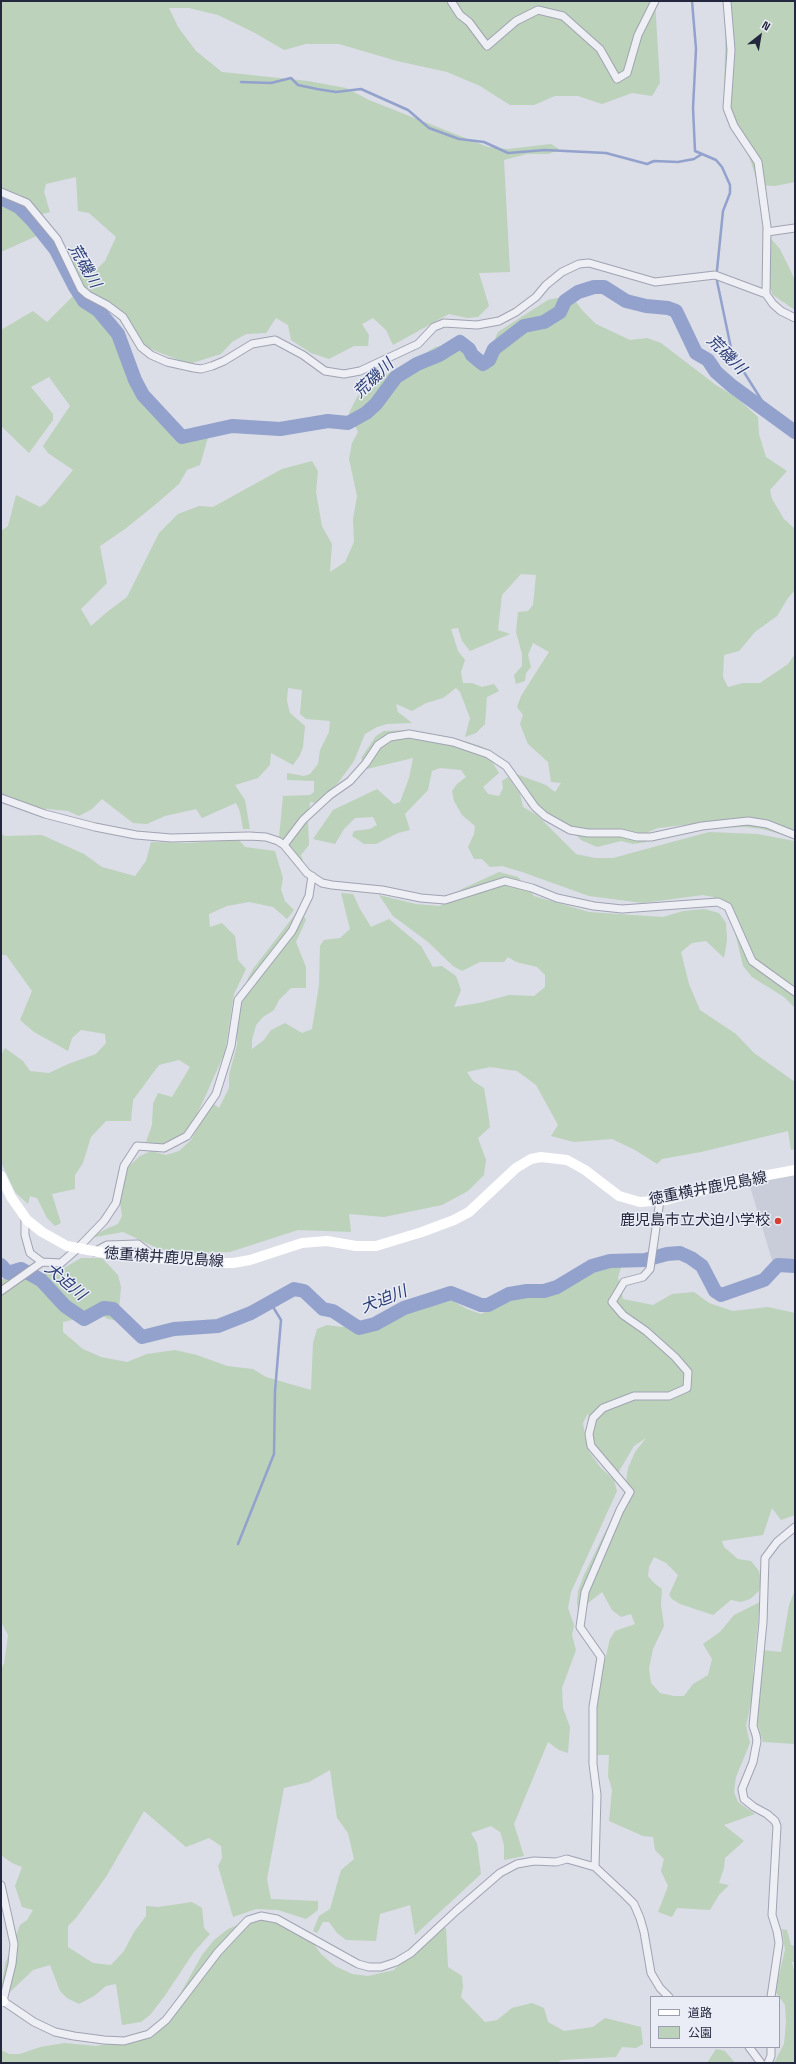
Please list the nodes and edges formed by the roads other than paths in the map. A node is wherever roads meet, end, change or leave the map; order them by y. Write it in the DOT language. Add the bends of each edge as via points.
graph roads {
  1 [pos="451,1"];
  2 [pos="655,1"];
  3 [pos="727,1"];
  4 [pos="1,192"];
  5 [pos="795,228"];
  6 [pos="767,232"];
  7 [pos="766,294"];
  8 [pos="795,318"];
  9 [pos="1,798"];
  10 [pos="795,835"];
  11 [pos="284,845"];
  12 [pos="312,876"];
  13 [pos="795,992"];
  14 [pos="795,1170"];
  15 [pos="1,1176"];
  16 [pos="660,1200"];
  17 [pos="25,1217"];
  18 [pos="77,1249"];
  19 [pos="42,1262"];
  20 [pos="1,1291"];
  21 [pos="795,1527"];
  22 [pos="595,1867"];
  23 [pos="1,1885"];
  24 [pos="668,1996"];
  25 [pos="771,1996"];
  26 [pos="2,2001"];
  27 [pos="750,2048"];
  28 [pos="771,2048"];
  29 [pos="761,2063"];
  30 [pos="768,2063"];
  1 -- 2 [label="street" via="487,46 516,21 538,10 563,16 600,49 617,79 627,73 638,35"];
  3 -- 6 [label="street" via="730,50 727,108 734,126 758,162"];
  4 -- 7 [label="street" via="27,203 57,239 81,288 88,295 108,304 123,317 141,347 167,362 201,369 224,361 252,344 275,340 303,355 325,371 344,374 360,371 418,344 434,326 444,323 477,325 499,321 536,297 562,272 589,263 655,282 715,275"];
  5 -- 6 [label="street"];
  6 -- 7 [label="street"];
  7 -- 8 [label="street" via="777,308"];
  9 -- 11 [label="street" via="88,825 136,835 171,838 266,837"];
  10 -- 11 [label="street" via="767,824 748,821 702,826 651,837 570,830 545,816 535,807 506,766 488,754 453,742 409,734 390,737 378,744 350,781 303,820"];
  11 -- 12 [label="street"];
  12 -- 13 [label="street" via="322,883 332,885 445,900 505,881 557,898 622,909 718,902 728,907 752,961"];
  12 -- 18 [label="street" via="309,896 292,931 238,1000 231,1046 216,1094 187,1136 164,1148 136,1146 124,1166 116,1203 104,1221"];
  14 -- 16 [label="main road, 徳重横井鹿児島線" via="736,1181"];
  15 -- 17 [label="main road, 徳重横井鹿児島線"];
  16 -- 18 [label="main road, 徳重横井鹿児島線" via="640,1202 625,1199 567,1160 541,1157 531,1159 516,1168 474,1208 454,1220 376,1246 314,1241 286,1246 250,1260 234,1263 159,1260"];
  16 -- 22 [label="street" via="650,1269 643,1277 624,1282 612,1302 623,1315 646,1331 675,1357 688,1372 687,1388 670,1396 634,1396 603,1408 593,1418 589,1434 591,1446 630,1492 585,1592 580,1627 601,1657 592,1707 593,1764 597,1795"];
  17 -- 18 [label="main road, 徳重横井鹿児島線" via="42,1232"];
  17 -- 19 [label="street" via="25,1235 30,1253"];
  18 -- 19 [label="street" via="61,1263"];
  19 -- 20 [label="street"];
  21 -- 25 [label="street" via="776,1542 765,1558 763,1622 753,1726 756,1741 753,1762 742,1789 744,1799 771,1817 777,1826 772,1915 779,1943"];
  22 -- 24 [label="street" via="634,1904 644,1932 651,1973"];
  22 -- 26 [label="street" via="567,1859 517,1864 482,1887 411,1953 381,1967 358,1964 277,1919 261,1916 248,1920 218,1952 166,2020 149,2034 124,2041 55,2032"];
  23 -- 26 [label="street" via="14,1944 12,1964"];
  27 -- 29 [label="street"];
  28 -- 30 [label="street"];
}
